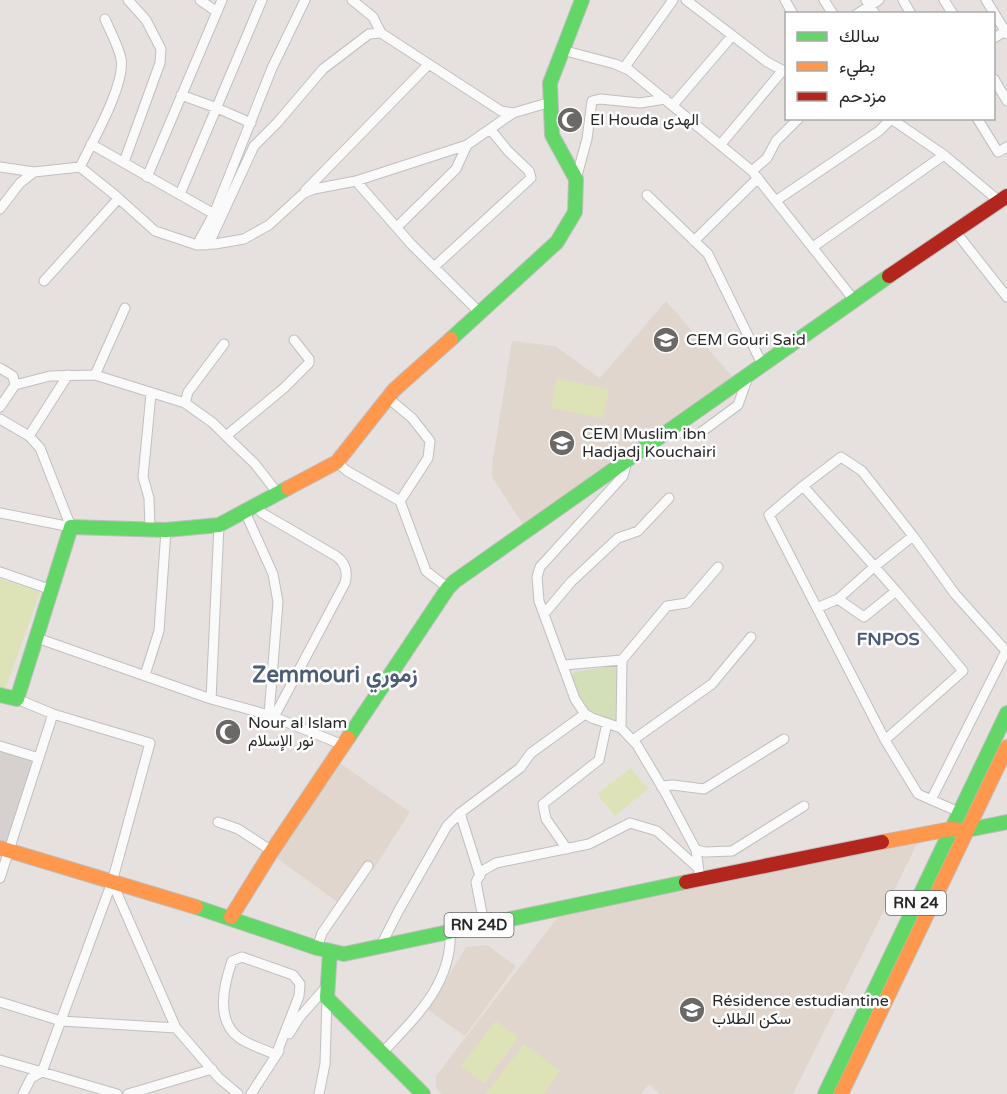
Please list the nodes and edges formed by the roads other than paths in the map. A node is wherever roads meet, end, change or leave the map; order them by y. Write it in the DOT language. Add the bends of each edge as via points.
graph roads {
  1 [pos="128,0"];
  2 [pos="200,0"];
  3 [pos="222,0"];
  4 [pos="262,0"];
  5 [pos="305,0"];
  6 [pos="352,0"];
  7 [pos="582,0"];
  8 [pos="673,0"];
  9 [pos="686,0"];
  10 [pos="879,0"];
  11 [pos="870,6"];
  12 [pos="218,12"];
  13 [pos="995,14"];
  14 [pos="105,20"];
  15 [pos="1006,32"];
  16 [pos="381,33"];
  17 [pos="732,36"];
  18 [pos="562,50"];
  19 [pos="428,65"];
  20 [pos="624,68"];
  21 [pos="784,68"];
  22 [pos="995,82"];
  23 [pos="181,95"];
  24 [pos="665,99"];
  25 [pos="1007,101"];
  26 [pos="551,102"];
  27 [pos="673,105"];
  28 [pos="217,108"];
  29 [pos="513,113"];
  30 [pos="798,120"];
  31 [pos="890,120"];
  32 [pos="892,120"];
  33 [pos="978,120"];
  34 [pos="252,123"];
  35 [pos="490,129"];
  36 [pos="91,144"];
  37 [pos="721,144"];
  38 [pos="467,145"];
  39 [pos="1007,147"];
  40 [pos="944,155"];
  41 [pos="124,162"];
  42 [pos="0,167"];
  43 [pos="80,167"];
  44 [pos="34,172"];
  45 [pos="755,174"];
  46 [pos="147,177"];
  47 [pos="576,179"];
  48 [pos="356,181"];
  49 [pos="304,193"];
  50 [pos="180,194"];
  51 [pos="647,195"];
  52 [pos="1003,198"];
  53 [pos="118,199"];
  54 [pos="777,200"];
  55 [pos="0,209"];
  56 [pos="214,214"];
  57 [pos="397,227"];
  58 [pos="955,231"];
  59 [pos="694,241"];
  60 [pos="207,243"];
  61 [pos="813,247"];
  62 [pos="434,267"];
  63 [pos="44,281"];
  64 [pos="1007,297"];
  65 [pos="854,300"];
  66 [pos="125,308"];
  67 [pos="480,313"];
  68 [pos="294,340"];
  69 [pos="224,344"];
  70 [pos="762,364"];
  71 [pos="0,368"];
  72 [pos="750,373"];
  73 [pos="68,375"];
  74 [pos="95,375"];
  75 [pos="15,385"];
  76 [pos="152,394"];
  77 [pos="388,398"];
  78 [pos="184,403"];
  79 [pos="0,407"];
  80 [pos="0,419"];
  81 [pos="671,430"];
  82 [pos="29,436"];
  83 [pos="226,436"];
  84 [pos="627,461"];
  85 [pos="337,462"];
  86 [pos="803,486"];
  87 [pos="279,495"];
  88 [pos="669,498"];
  89 [pos="400,501"];
  90 [pos="250,509"];
  91 [pos="0,513"];
  92 [pos="219,525"];
  93 [pos="71,527"];
  94 [pos="150,530"];
  95 [pos="165,530"];
  96 [pos="913,536"];
  97 [pos="718,567"];
  98 [pos="873,567"];
  99 [pos="0,572"];
  100 [pos="448,588"];
  101 [pos="52,590"];
  102 [pos="896,591"];
  103 [pos="838,599"];
  104 [pos="817,608"];
  105 [pos="544,614"];
  106 [pos="751,637"];
  107 [pos="37,638"];
  108 [pos="622,660"];
  109 [pos="564,665"];
  110 [pos="145,675"];
  111 [pos="0,694"];
  112 [pos="17,699"];
  113 [pos="211,699"];
  114 [pos="1007,713"];
  115 [pos="53,714"];
  116 [pos="585,714"];
  117 [pos="272,716"];
  118 [pos="607,723"];
  119 [pos="621,728"];
  120 [pos="784,739"];
  121 [pos="633,740"];
  122 [pos="885,740"];
  123 [pos="343,745"];
  124 [pos="0,746"];
  125 [pos="1007,747"];
  126 [pos="39,758"];
  127 [pos="661,786"];
  128 [pos="931,800"];
  129 [pos="804,806"];
  130 [pos="959,812"];
  131 [pos="460,813"];
  132 [pos="218,822"];
  133 [pos="1007,822"];
  134 [pos="951,829"];
  135 [pos="967,830"];
  136 [pos="4,849"];
  137 [pos="567,849"];
  138 [pos="272,850"];
  139 [pos="696,850"];
  140 [pos="368,866"];
  141 [pos="699,874"];
  142 [pos="480,876"];
  143 [pos="0,878"];
  144 [pos="112,882"];
  145 [pos="231,916"];
  146 [pos="484,924"];
  147 [pos="450,931"];
  148 [pos="380,946"];
  149 [pos="323,950"];
  150 [pos="327,992"];
  151 [pos="0,1002"];
  152 [pos="61,1021"];
  153 [pos="176,1028"];
  154 [pos="382,1053"];
  155 [pos="276,1055"];
  156 [pos="0,1060"];
  157 [pos="212,1069"];
  158 [pos="42,1072"];
  159 [pos="24,1094"];
  160 [pos="117,1094"];
  161 [pos="128,1094"];
  162 [pos="238,1094"];
  163 [pos="250,1094"];
  164 [pos="319,1094"];
  165 [pos="423,1094"];
  166 [pos="825,1094"];
  167 [pos="841,1094"];
  1 -- 41 [label="street" via="146,20 161,49 160,63"];
  2 -- 12 [label="street"];
  3 -- 12 [label="street"];
  4 -- 28 [label="street"];
  5 -- 34 [label="street"];
  6 -- 16 [label="street" via="373,17"];
  7 -- 18 [label="main road"];
  8 -- 20 [label="street"];
  9 -- 17 [label="street"];
  10 -- 11 [label="street"];
  12 -- 23 [label="street"];
  13 -- 15 [label="street"];
  14 -- 36 [label="street" via="120,54 122,71"];
  16 -- 19 [label="street"];
  16 -- 60 [label="street" via="369,34 323,69 254,146"];
  17 -- 21 [label="street" via="767,62"];
  17 -- 27 [label="street"];
  18 -- 20 [label="street"];
  18 -- 26 [label="main road" via="550,83"];
  19 -- 29 [label="street" via="501,111"];
  19 -- 49 [label="street"];
  20 -- 24 [label="street"];
  21 -- 37 [label="street"];
  22 -- 25 [label="street"];
  23 -- 28 [label="street"];
  23 -- 46 [label="street"];
  24 -- 27 [label="street"];
  24 -- 47 [label="street" via="640,104 592,101"];
  26 -- 29 [label="street"];
  26 -- 47 [label="main road" via="552,135"];
  27 -- 37 [label="street"];
  28 -- 34 [label="street"];
  28 -- 50 [label="street"];
  29 -- 35 [label="street"];
  30 -- 45 [label="street" via="776,141"];
  31 -- 54 [label="street"];
  32 -- 40 [label="street"];
  33 -- 39 [label="street" via="998,152"];
  34 -- 56 [label="street"];
  35 -- 38 [label="street"];
  35 -- 62 [label="street" via="531,178"];
  36 -- 41 [label="street"];
  36 -- 43 [label="street"];
  37 -- 45 [label="street"];
  38 -- 48 [label="street"];
  38 -- 57 [label="street" via="456,169"];
  40 -- 52 [label="street"];
  40 -- 61 [label="street"];
  41 -- 46 [label="street"];
  42 -- 44 [label="street"];
  43 -- 44 [label="street"];
  43 -- 53 [label="street"];
  44 -- 55 [label="street"];
  45 -- 54 [label="street"];
  45 -- 59 [label="street"];
  46 -- 50 [label="street"];
  47 -- 67 [label="main road" via="575,212 557,242"];
  48 -- 49 [label="street"];
  48 -- 57 [label="street"];
  49 -- 60 [label="street" via="269,225 244,239"];
  50 -- 56 [label="street"];
  51 -- 59 [label="street"];
  52 -- 58 [label="main road"];
  53 -- 60 [label="street" via="155,231"];
  53 -- 63 [label="street"];
  54 -- 61 [label="street"];
  56 -- 60 [label="street"];
  57 -- 62 [label="street"];
  58 -- 64 [label="street"];
  58 -- 65 [label="main road"];
  59 -- 70 [label="street" via="708,254"];
  61 -- 65 [label="street"];
  62 -- 67 [label="street"];
  65 -- 70 [label="main road"];
  66 -- 74 [label="street"];
  67 -- 77 [label="main road"];
  68 -- 83 [label="street" via="309,363"];
  69 -- 78 [label="street"];
  70 -- 72 [label="main road"];
  71 -- 75 [label="street" via="13,376"];
  72 -- 81 [label="main road"];
  72 -- 81 [label="street" via="738,405 696,436"];
  73 -- 74 [label="street"];
  73 -- 75 [label="street"];
  73 -- 82 [label="street"];
  74 -- 76 [label="street"];
  75 -- 79 [label="street"];
  76 -- 78 [label="street"];
  76 -- 94 [label="street" via="143,477 149,498"];
  77 -- 85 [label="main road"];
  77 -- 89 [label="street" via="412,418 430,441 428,458"];
  78 -- 83 [label="street"];
  80 -- 82 [label="street"];
  81 -- 84 [label="main road"];
  82 -- 93 [label="street" via="40,448"];
  83 -- 87 [label="street"];
  84 -- 100 [label="main road"];
  84 -- 105 [label="street" via="623,476 540,567 539,601"];
  85 -- 87 [label="main road"];
  85 -- 89 [label="street"];
  86 -- 96 [label="street" via="841,457 862,471"];
  86 -- 98 [label="street"];
  86 -- 104 [label="street" via="769,515"];
  87 -- 90 [label="main road"];
  88 -- 105 [label="street" via="638,531 618,538"];
  89 -- 100 [label="street" via="426,571"];
  90 -- 92 [label="main road"];
  90 -- 117 [label="street" via="273,574 278,602"];
  90 -- 117 [label="street" via="336,556 347,571 345,583"];
  91 -- 93 [label="street"];
  92 -- 95 [label="main road"];
  92 -- 113 [label="street"];
  93 -- 94 [label="main road"];
  93 -- 101 [label="main road"];
  94 -- 95 [label="main road"];
  95 -- 110 [label="street" via="159,631"];
  96 -- 98 [label="street"];
  96 -- 128 [label="street" via="955,594 1006,651"];
  97 -- 108 [label="street" via="687,603 667,606"];
  98 -- 102 [label="street"];
  98 -- 103 [label="street"];
  99 -- 101 [label="street"];
  100 -- 123 [label="main road"];
  101 -- 107 [label="main road"];
  102 -- 103 [label="street" via="864,617"];
  102 -- 122 [label="street" via="963,671"];
  103 -- 104 [label="street"];
  104 -- 122 [label="street"];
  105 -- 109 [label="street"];
  106 -- 121 [label="street" via="712,684"];
  107 -- 110 [label="street"];
  107 -- 112 [label="main road"];
  108 -- 109 [label="street"];
  108 -- 119 [label="street"];
  109 -- 116 [label="street" via="575,699"];
  110 -- 113 [label="street"];
  111 -- 112 [label="main road"];
  112 -- 115 [label="street"];
  113 -- 117 [label="street"];
  114 -- 130 [label="main road, RN 24"];
  115 -- 126 [label="street"];
  115 -- 144 [label="street" via="150,743"];
  116 -- 118 [label="street"];
  116 -- 131 [label="street"];
  117 -- 123 [label="street"];
  118 -- 119 [label="street"];
  118 -- 137 [label="street" via="599,760 543,804 546,819"];
  119 -- 121 [label="street"];
  120 -- 127 [label="street" via="704,789"];
  121 -- 127 [label="street"];
  122 -- 128 [label="street" via="918,794"];
  123 -- 138 [label="main road"];
  124 -- 126 [label="street"];
  125 -- 135 [label="main road, RN 24"];
  126 -- 136 [label="street"];
  127 -- 139 [label="street"];
  128 -- 130 [label="street"];
  129 -- 139 [label="street" via="732,851"];
  130 -- 134 [label="main road, RN 24"];
  131 -- 142 [label="street"];
  131 -- 148 [label="street" via="447,826"];
  132 -- 138 [label="street"];
  133 -- 135 [label="main road"];
  134 -- 135 [label="main road, RN 24D"];
  134 -- 141 [label="main road, RN 24D"];
  134 -- 166 [label="main road, RN 24"];
  135 -- 167 [label="main road, RN 24"];
  136 -- 143 [label="street"];
  136 -- 144 [label="main road, RN 24D"];
  137 -- 141 [label="street" via="590,844 630,824 657,831"];
  137 -- 142 [label="street" via="496,862"];
  138 -- 145 [label="main road"];
  139 -- 141 [label="street"];
  140 -- 149 [label="street" via="322,933"];
  141 -- 146 [label="main road, RN 24D"];
  142 -- 146 [label="street" via="476,882"];
  144 -- 145 [label="main road, RN 24D"];
  144 -- 152 [label="street"];
  144 -- 153 [label="street"];
  145 -- 149 [label="main road, RN 24D"];
  146 -- 147 [label="main road, RN 24D"];
  147 -- 148 [label="main road, RN 24D"];
  147 -- 154 [label="street" via="451,947 434,993"];
  148 -- 149 [label="main road, RN 24D" via="344,954"];
  149 -- 150 [label="main road"];
  150 -- 154 [label="main road"];
  150 -- 155 [label="street" via="299,1018"];
  150 -- 164 [label="street" via="325,1064"];
  151 -- 152 [label="street"];
  152 -- 153 [label="street"];
  152 -- 158 [label="street"];
  153 -- 157 [label="street"];
  154 -- 165 [label="main road"];
  155 -- 155 [label="street" via="300,984 289,973 238,957 232,962 224,989 226,1017 239,1037"];
  155 -- 163 [label="street"];
  156 -- 158 [label="street"];
  157 -- 161 [label="street"];
  157 -- 162 [label="street"];
  158 -- 159 [label="street" via="31,1078"];
  158 -- 160 [label="street"];
}
